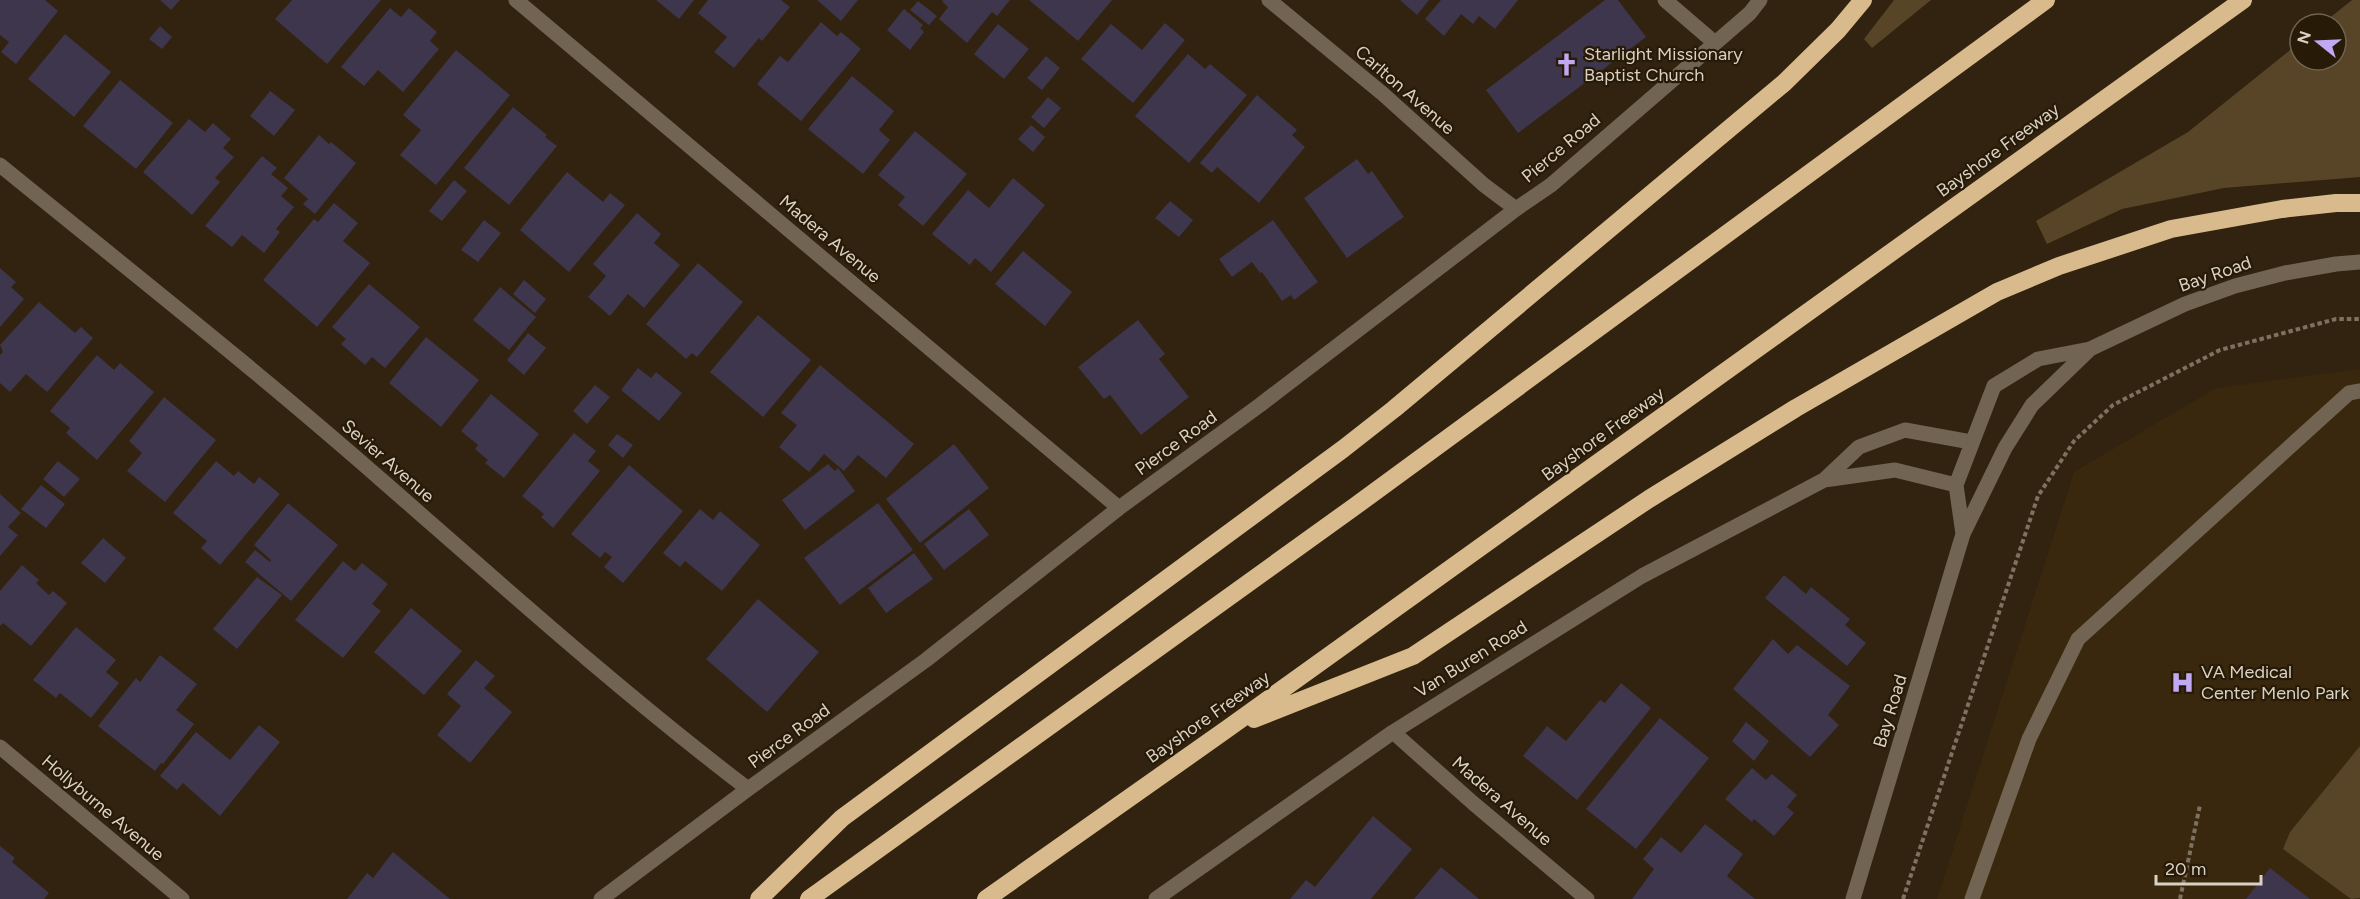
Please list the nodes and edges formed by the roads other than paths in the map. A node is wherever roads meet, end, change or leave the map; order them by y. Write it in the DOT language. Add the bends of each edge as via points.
graph roads {
  1 [pos="516,0"];
  2 [pos="1269,0"];
  3 [pos="1665,0"];
  4 [pos="1760,0"];
  5 [pos="1863,0"];
  6 [pos="2046,0"];
  7 [pos="2244,0"];
  8 [pos="1715,43"];
  9 [pos="0,165"];
  10 [pos="2360,203"];
  11 [pos="1516,209"];
  12 [pos="2360,262"];
  13 [pos="2090,349"];
  14 [pos="2360,392"];
  15 [pos="1971,442"];
  16 [pos="1824,480"];
  17 [pos="1956,485"];
  18 [pos="1119,508"];
  19 [pos="1963,534"];
  20 [pos="1227,729"];
  21 [pos="1393,732"];
  22 [pos="0,747"];
  23 [pos="748,789"];
  24 [pos="182,899"];
  25 [pos="601,899"];
  26 [pos="759,899"];
  27 [pos="809,899"];
  28 [pos="986,899"];
  29 [pos="1156,899"];
  30 [pos="1587,899"];
  31 [pos="1853,899"];
  32 [pos="1972,899"];
  1 -- 18 [label="street, Madera Avenue"];
  2 -- 11 [label="street, Carlton Avenue"];
  3 -- 8 [label="street"];
  4 -- 8 [label="street, Pierce Road"];
  5 -- 26 [label="highway" via="1784,83 1394,409 842,818"];
  6 -- 27 [label="highway" via="1354,507"];
  7 -- 20 [label="highway, Bayshore Freeway"];
  8 -- 11 [label="street, Pierce Road" via="1551,185"];
  9 -- 23 [label="street, Sevier Avenue"];
  10 -- 20 [label="highway" via="2282,209 2171,229 2059,266 1997,292 1648,499 1413,656"];
  11 -- 18 [label="street, Pierce Road"];
  12 -- 13 [label="street, Bay Road" via="2285,273 2235,286 2185,304"];
  13 -- 15 [label="street, Bay Road" via="2038,359 1994,386"];
  13 -- 19 [label="street, Bay Road" via="2032,405 2005,447"];
  14 -- 32 [label="street" via="2349,393 2078,639 2029,739"];
  15 -- 16 [label="street, Van Buren Road" via="1905,430 1859,447"];
  15 -- 17 [label="street, Bay Road"];
  16 -- 17 [label="street, Van Buren Road" via="1895,470"];
  16 -- 21 [label="street, Van Buren Road" via="1642,576"];
  17 -- 19 [label="street, Bay Road"];
  18 -- 23 [label="street, Pierce Road" via="926,660"];
  19 -- 31 [label="street, Bay Road"];
  20 -- 28 [label="highway, Bayshore Freeway"];
  21 -- 29 [label="street, Van Buren Road"];
  21 -- 30 [label="street, Madera Avenue"];
  22 -- 24 [label="street, Hollyburne Avenue"];
  23 -- 25 [label="street, Pierce Road"];
}
